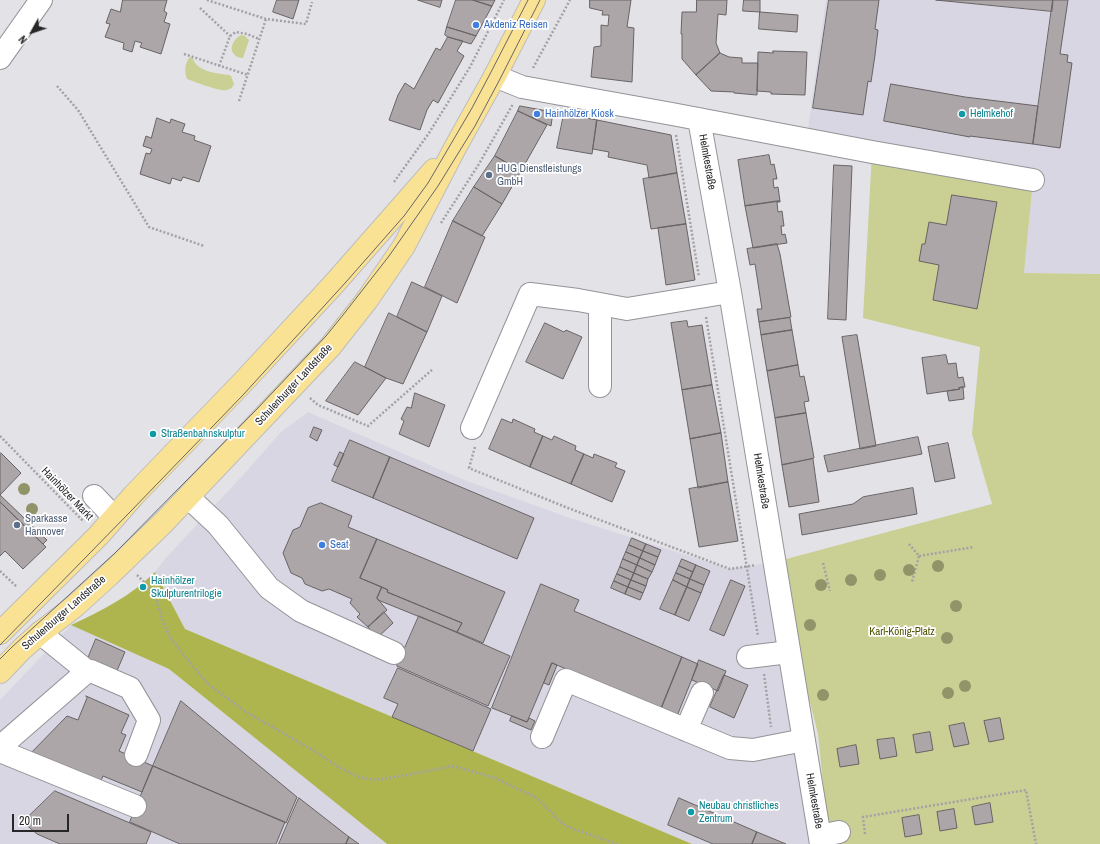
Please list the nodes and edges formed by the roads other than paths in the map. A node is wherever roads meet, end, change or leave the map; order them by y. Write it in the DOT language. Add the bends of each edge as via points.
graph roads {
  1 [pos="41,0"];
  2 [pos="534,0"];
  3 [pos="0,58"];
  4 [pos="495,76"];
  5 [pos="699,119"];
  6 [pos="456,146"];
  7 [pos="1033,180"];
  8 [pos="730,292"];
  9 [pos="600,304"];
  10 [pos="600,386"];
  11 [pos="472,428"];
  12 [pos="188,497"];
  13 [pos="0,633"];
  14 [pos="40,633"];
  15 [pos="789,652"];
  16 [pos="394,653"];
  17 [pos="755,656"];
  18 [pos="87,671"];
  19 [pos="0,672"];
  20 [pos="702,692"];
  21 [pos="686,730"];
  22 [pos="542,737"];
  23 [pos="804,740"];
  24 [pos="0,748"];
  25 [pos="0,751"];
  26 [pos="136,755"];
  27 [pos="135,806"];
  28 [pos="827,837"];
  1 -- 3 [label="street"];
  2 -- 4 [label="main road, Schulenburger Landstraße"];
  4 -- 5 [label="street, Helmkestraße" via="522,87"];
  4 -- 6 [label="main road, Schulenburger Landstraße"];
  5 -- 7 [label="street, Helmkestraße"];
  5 -- 8 [label="street, Helmkestraße"];
  6 -- 12 [label="main road, Schulenburger Landstraße" via="404,246 367,300 330,347"];
  6 -- 13 [label="main road, Schulenburger Landstraße" via="279,344 103,505 90,529"];
  8 -- 9 [label="street" via="627,309"];
  8 -- 15 [label="street, Helmkestraße"];
  9 -- 10 [label="street"];
  9 -- 11 [label="street" via="530,294"];
  12 -- 14 [label="main road, Schulenburger Landstraße" via="124,561 75,606"];
  12 -- 16 [label="street" via="218,525 269,588 302,611"];
  14 -- 18 [label="street"];
  14 -- 19 [label="main road, Schulenburger Landstraße"];
  15 -- 17 [label="street"];
  15 -- 23 [label="street, Helmkestraße"];
  18 -- 24 [label="street"];
  18 -- 26 [label="street" via="94,671 130,688 149,720"];
  20 -- 21 [label="street"];
  21 -- 22 [label="street" via="566,680"];
  21 -- 23 [label="street" via="730,748 753,750"];
  23 -- 28 [label="street, Helmkestraße"];
  25 -- 27 [label="street"];
}
